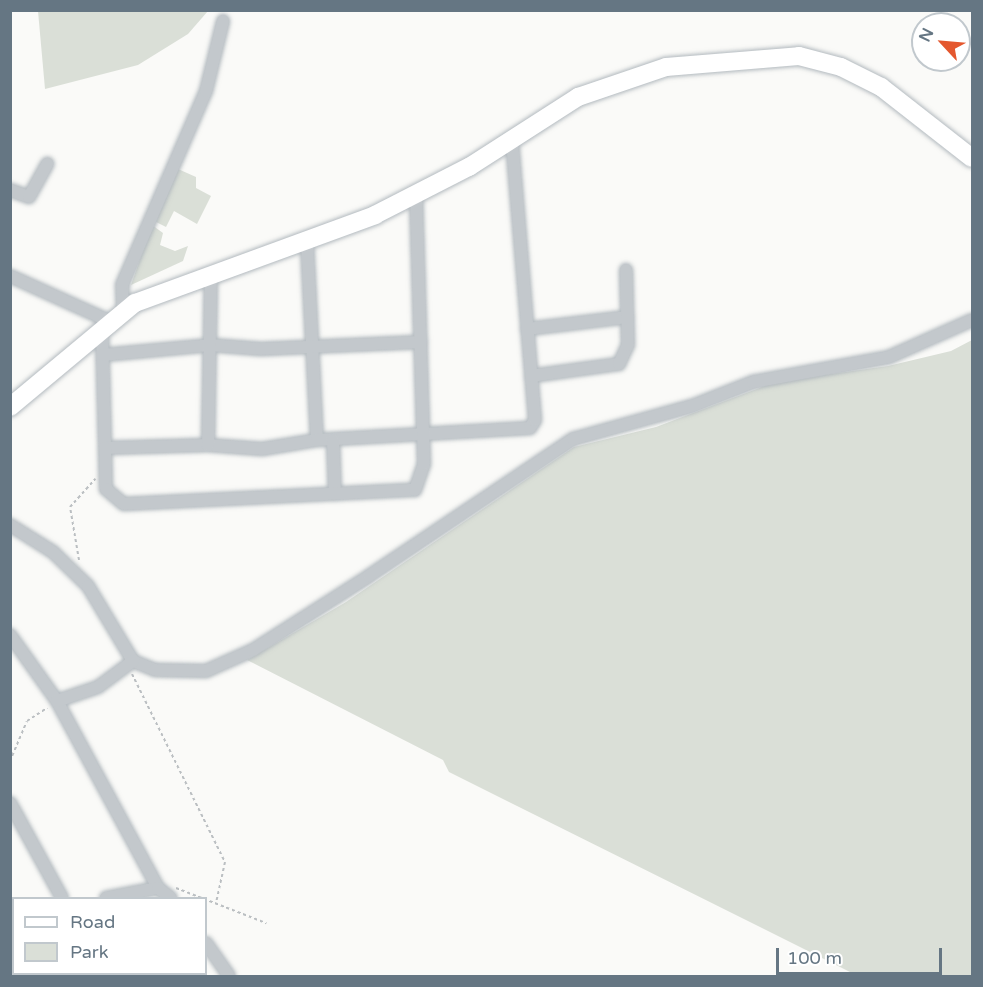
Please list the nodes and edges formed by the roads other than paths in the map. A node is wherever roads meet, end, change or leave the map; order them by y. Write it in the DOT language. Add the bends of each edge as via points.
graph roads {
  1 [pos="223,21"];
  2 [pos="512,138"];
  3 [pos="972,158"];
  4 [pos="46,164"];
  5 [pos="10,190"];
  6 [pos="416,196"];
  7 [pos="307,243"];
  8 [pos="626,270"];
  9 [pos="211,273"];
  10 [pos="10,276"];
  11 [pos="627,317"];
  12 [pos="111,320"];
  13 [pos="972,320"];
  14 [pos="527,329"];
  15 [pos="421,342"];
  16 [pos="210,345"];
  17 [pos="313,346"];
  18 [pos="103,355"];
  19 [pos="531,376"];
  20 [pos="10,407"];
  21 [pos="422,436"];
  22 [pos="317,440"];
  23 [pos="333,440"];
  24 [pos="208,445"];
  25 [pos="105,448"];
  26 [pos="335,494"];
  27 [pos="10,525"];
  28 [pos="10,635"];
  29 [pos="131,664"];
  30 [pos="57,701"];
  31 [pos="10,802"];
  32 [pos="158,888"];
  33 [pos="61,897"];
  34 [pos="111,897"];
  35 [pos="170,897"];
  36 [pos="207,944"];
  37 [pos="229,976"];
  1 -- 12 [label="street" via="206,91 122,285"];
  2 -- 3 [label="street" via="578,97 666,67 799,56 841,67 881,87"];
  2 -- 6 [label="street"];
  2 -- 14 [label="street"];
  4 -- 5 [label="street" via="29,197"];
  6 -- 7 [label="street"];
  6 -- 15 [label="street"];
  7 -- 9 [label="street"];
  7 -- 17 [label="street"];
  8 -- 11 [label="street"];
  9 -- 12 [label="street"];
  9 -- 16 [label="street"];
  10 -- 12 [label="street"];
  11 -- 14 [label="street"];
  11 -- 19 [label="street" via="628,345 619,364"];
  12 -- 18 [label="street"];
  12 -- 20 [label="street"];
  13 -- 29 [label="street" via="889,357 753,382 692,406 573,439 253,650 206,671 155,670"];
  14 -- 19 [label="street"];
  15 -- 17 [label="street"];
  15 -- 21 [label="street"];
  16 -- 17 [label="street"];
  16 -- 18 [label="street"];
  16 -- 24 [label="street"];
  17 -- 22 [label="street"];
  18 -- 25 [label="street"];
  19 -- 21 [label="street" via="535,420 530,428"];
  21 -- 23 [label="street"];
  21 -- 26 [label="street" via="424,464 415,490"];
  22 -- 23 [label="street"];
  22 -- 24 [label="street" via="262,449"];
  23 -- 26 [label="street"];
  24 -- 25 [label="street"];
  25 -- 26 [label="street" via="106,489 124,504"];
  27 -- 29 [label="street" via="53,552 88,586"];
  28 -- 30 [label="street"];
  29 -- 30 [label="street" via="98,687"];
  30 -- 32 [label="street"];
  31 -- 33 [label="street"];
  32 -- 34 [label="street"];
  32 -- 35 [label="street"];
  36 -- 37 [label="street"];
}
